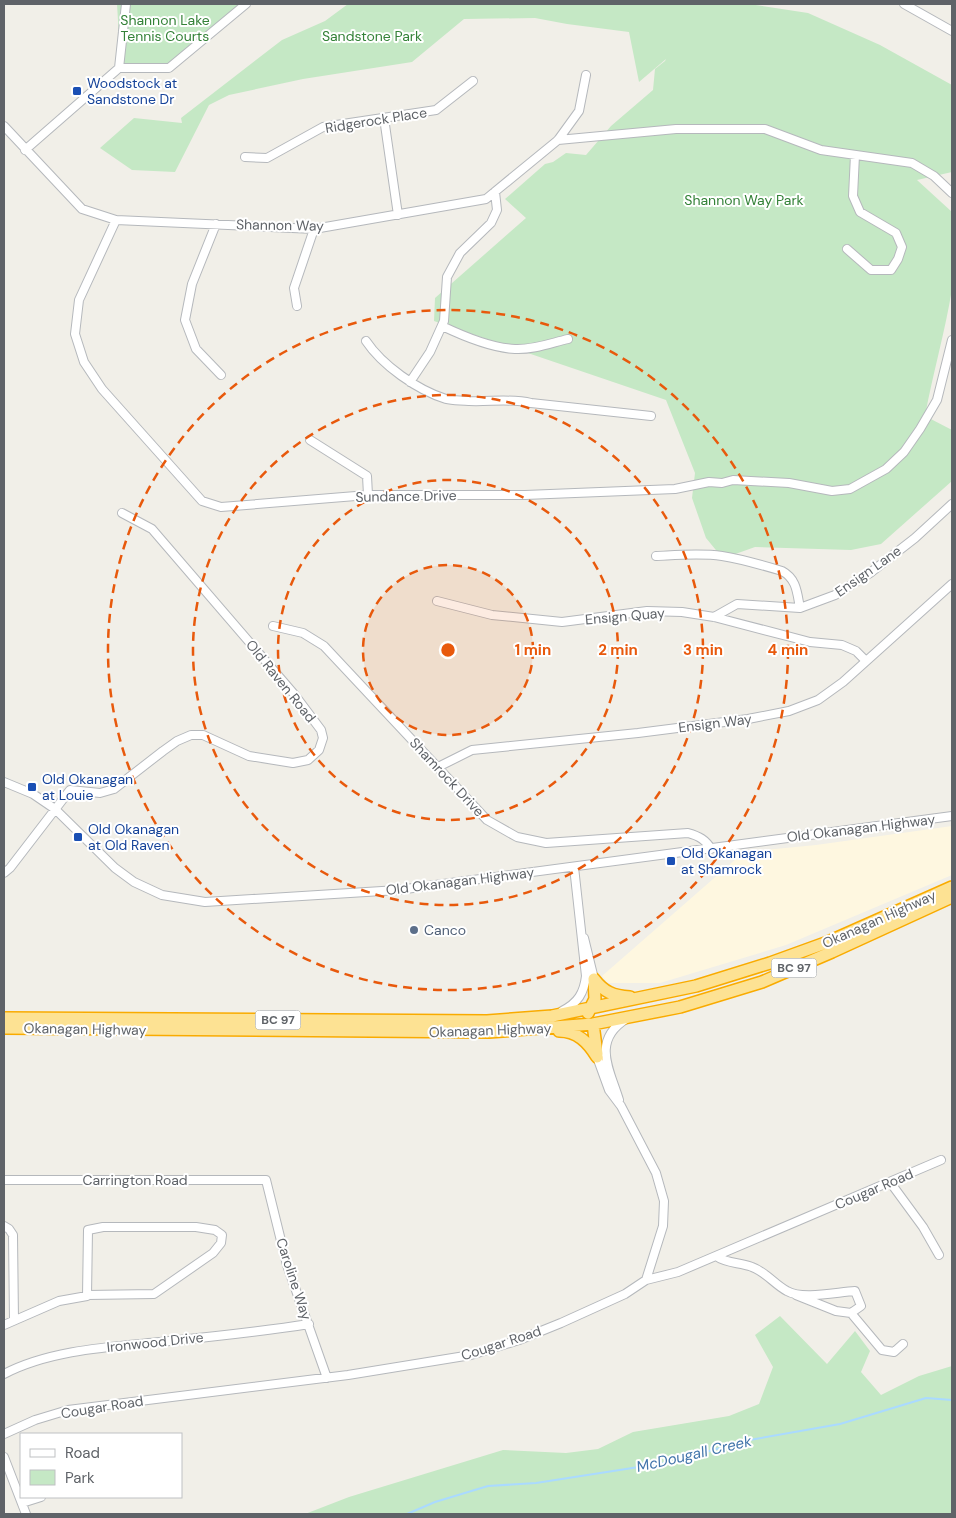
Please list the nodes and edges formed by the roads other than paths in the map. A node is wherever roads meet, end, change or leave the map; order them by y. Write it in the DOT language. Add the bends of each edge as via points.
graph roads {
  1 [pos="126,4"];
  2 [pos="246,4"];
  3 [pos="904,4"];
  4 [pos="952,31"];
  5 [pos="119,68"];
  6 [pos="586,74"];
  7 [pos="473,81"];
  8 [pos="384,118"];
  9 [pos="4,126"];
  10 [pos="558,140"];
  11 [pos="25,150"];
  12 [pos="855,155"];
  13 [pos="245,157"];
  14 [pos="495,192"];
  15 [pos="952,193"];
  16 [pos="398,215"];
  17 [pos="116,220"];
  18 [pos="216,224"];
  19 [pos="314,229"];
  20 [pos="847,249"];
  21 [pos="297,306"];
  22 [pos="442,326"];
  23 [pos="568,339"];
  24 [pos="952,340"];
  25 [pos="366,341"];
  26 [pos="221,375"];
  27 [pos="410,382"];
  28 [pos="651,416"];
  29 [pos="310,440"];
  30 [pos="368,495"];
  31 [pos="952,504"];
  32 [pos="122,513"];
  33 [pos="656,556"];
  34 [pos="952,584"];
  35 [pos="438,601"];
  36 [pos="800,608"];
  37 [pos="714,617"];
  38 [pos="273,626"];
  39 [pos="866,660"];
  40 [pos="438,767"];
  41 [pos="4,782"];
  42 [pos="55,809"];
  43 [pos="952,816"];
  44 [pos="711,849"];
  45 [pos="574,867"];
  46 [pos="4,872"];
  47 [pos="952,887"];
  48 [pos="952,897"];
  49 [pos="582,929"];
  50 [pos="594,979"];
  51 [pos="646,998"];
  52 [pos="592,1009"];
  53 [pos="552,1016"];
  54 [pos="628,1017"];
  55 [pos="4,1018"];
  56 [pos="593,1024"];
  57 [pos="4,1028"];
  58 [pos="530,1030"];
  59 [pos="597,1057"];
  60 [pos="621,1106"];
  61 [pos="941,1160"];
  62 [pos="4,1180"];
  63 [pos="266,1180"];
  64 [pos="890,1182"];
  65 [pos="4,1226"];
  66 [pos="939,1255"];
  67 [pos="716,1256"];
  68 [pos="646,1280"];
  69 [pos="88,1295"];
  70 [pos="796,1295"];
  71 [pos="851,1312"];
  72 [pos="14,1320"];
  73 [pos="309,1324"];
  74 [pos="4,1325"];
  75 [pos="903,1344"];
  76 [pos="4,1374"];
  77 [pos="328,1378"];
  78 [pos="4,1434"];
  79 [pos="4,1457"];
  80 [pos="20,1498"];
  81 [pos="20,1498"];
  82 [pos="38,1498"];
  83 [pos="22,1503"];
  84 [pos="26,1514"];
  1 -- 5 [label="street"];
  2 -- 5 [label="street" via="168,68"];
  3 -- 4 [label="street"];
  5 -- 11 [label="street"];
  6 -- 10 [label="street, Shannon Way" via="579,111"];
  7 -- 8 [label="street, Ridgerock Place" via="436,110"];
  8 -- 13 [label="street, Ridgerock Place" via="323,127 267,158"];
  8 -- 16 [label="street"];
  9 -- 11 [label="street, Shannon Way"];
  10 -- 12 [label="street" via="676,129 765,129 821,150"];
  10 -- 14 [label="street, Shannon Way"];
  11 -- 17 [label="street, Shannon Way" via="82,209"];
  12 -- 15 [label="street" via="912,163 934,176"];
  12 -- 20 [label="street" via="853,196 860,212 896,233 902,247 891,270 870,270"];
  14 -- 16 [label="street, Shannon Way" via="486,200"];
  14 -- 22 [label="street" via="497,210 491,223 460,252 447,277"];
  16 -- 19 [label="street, Shannon Way"];
  17 -- 18 [label="street, Shannon Way"];
  17 -- 30 [label="street, Sundance Drive" via="79,300 74,334 84,362 102,389 202,501 221,507"];
  18 -- 19 [label="street, Shannon Way"];
  18 -- 26 [label="street" via="192,284 186,320 196,349"];
  19 -- 21 [label="street" via="294,288"];
  22 -- 23 [label="street" via="478,341 514,349"];
  22 -- 27 [label="street"];
  24 -- 30 [label="street, Sundance Drive" via="937,400 920,429 904,452 886,468 850,489 832,491 789,482 733,480 675,489 525,495"];
  25 -- 27 [label="street" via="374,353"];
  27 -- 28 [label="street" via="446,399 520,400"];
  29 -- 30 [label="street" via="367,476"];
  31 -- 36 [label="street, Ensign Lane" via="870,573 835,595"];
  32 -- 42 [label="street, Old Raven Road" via="152,529 294,694 324,738 319,750 308,760 293,763 250,756 203,735 191,736 162,751 114,789 100,793 70,790"];
  33 -- 36 [label="street" via="703,554 738,558 782,571 794,581"];
  34 -- 39 [label="street, Ensign Way"];
  35 -- 37 [label="street, Ensign Quay" via="492,615 562,622 647,610"];
  36 -- 37 [label="street, Ensign Lane" via="737,604"];
  37 -- 39 [label="street, Ensign Quay" via="810,642 842,645"];
  38 -- 40 [label="street, Shamrock Drive" via="302,633 324,646"];
  39 -- 40 [label="street, Ensign Way" via="818,700 789,711 638,733 472,750"];
  40 -- 44 [label="street, Shamrock Drive" via="487,820 517,837 546,843 688,833 701,837"];
  41 -- 42 [label="street, Old Okanagan Highway" via="33,794"];
  42 -- 45 [label="street, Old Okanagan Highway" via="115,868 134,882 162,895 205,902 398,890"];
  42 -- 46 [label="street"];
  43 -- 44 [label="street, Old Okanagan Highway"];
  44 -- 45 [label="street, Old Okanagan Highway"];
  45 -- 49 [label="street"];
  47 -- 51 [label="highway, Okanagan Highway / BC 97" via="828,942 696,986"];
  48 -- 54 [label="highway, Okanagan Highway / BC 97" via="762,982 730,993"];
  49 -- 50 [label="street"];
  49 -- 53 [label="street" via="584,988 569,1008"];
  50 -- 51 [label="highway" via="607,993"];
  50 -- 52 [label="highway"];
  51 -- 52 [label="highway, Okanagan Highway / BC 97"];
  51 -- 56 [label="highway" via="627,1010 602,1014"];
  52 -- 53 [label="highway, Okanagan Highway / BC 97"];
  52 -- 58 [label="highway" via="581,1017 553,1020"];
  53 -- 55 [label="highway, Okanagan Highway / BC 97" via="487,1021"];
  54 -- 56 [label="highway, Okanagan Highway / BC 97"];
  54 -- 60 [label="street" via="609,1034 605,1057"];
  56 -- 58 [label="highway, Okanagan Highway / BC 97"];
  56 -- 59 [label="highway"];
  57 -- 58 [label="highway, Okanagan Highway / BC 97"];
  58 -- 59 [label="highway" via="575,1034"];
  59 -- 60 [label="street" via="609,1090"];
  60 -- 68 [label="street" via="656,1172 664,1201 663,1226"];
  61 -- 64 [label="street, Cougar Road"];
  62 -- 63 [label="street, Carrington Road"];
  63 -- 73 [label="street, Caroline Way" via="287,1265"];
  64 -- 66 [label="street"];
  64 -- 67 [label="street, Cougar Road"];
  65 -- 72 [label="street" via="13,1235"];
  67 -- 68 [label="street, Cougar Road" via="678,1272"];
  67 -- 70 [label="street" via="761,1270"];
  68 -- 77 [label="street, Cougar Road" via="625,1294 561,1323 471,1355"];
  69 -- 72 [label="street" via="154,1294 212,1253 221,1243 222,1235 215,1230 196,1227 103,1227 88,1230 86,1296 49,1305"];
  70 -- 71 [label="street" via="836,1312"];
  70 -- 71 [label="street" via="855,1291 861,1306"];
  71 -- 75 [label="street" via="882,1350 894,1352"];
  72 -- 74 [label="street"];
  73 -- 76 [label="street, Ironwood Drive" via="262,1332 100,1347 42,1359"];
  73 -- 77 [label="street, Caroline Way"];
  77 -- 78 [label="street, Cougar Road" via="68,1410"];
  79 -- 81 [label="street"];
  80 -- 83 [label="street"];
  82 -- 83 [label="street"];
  83 -- 84 [label="street"];
}
